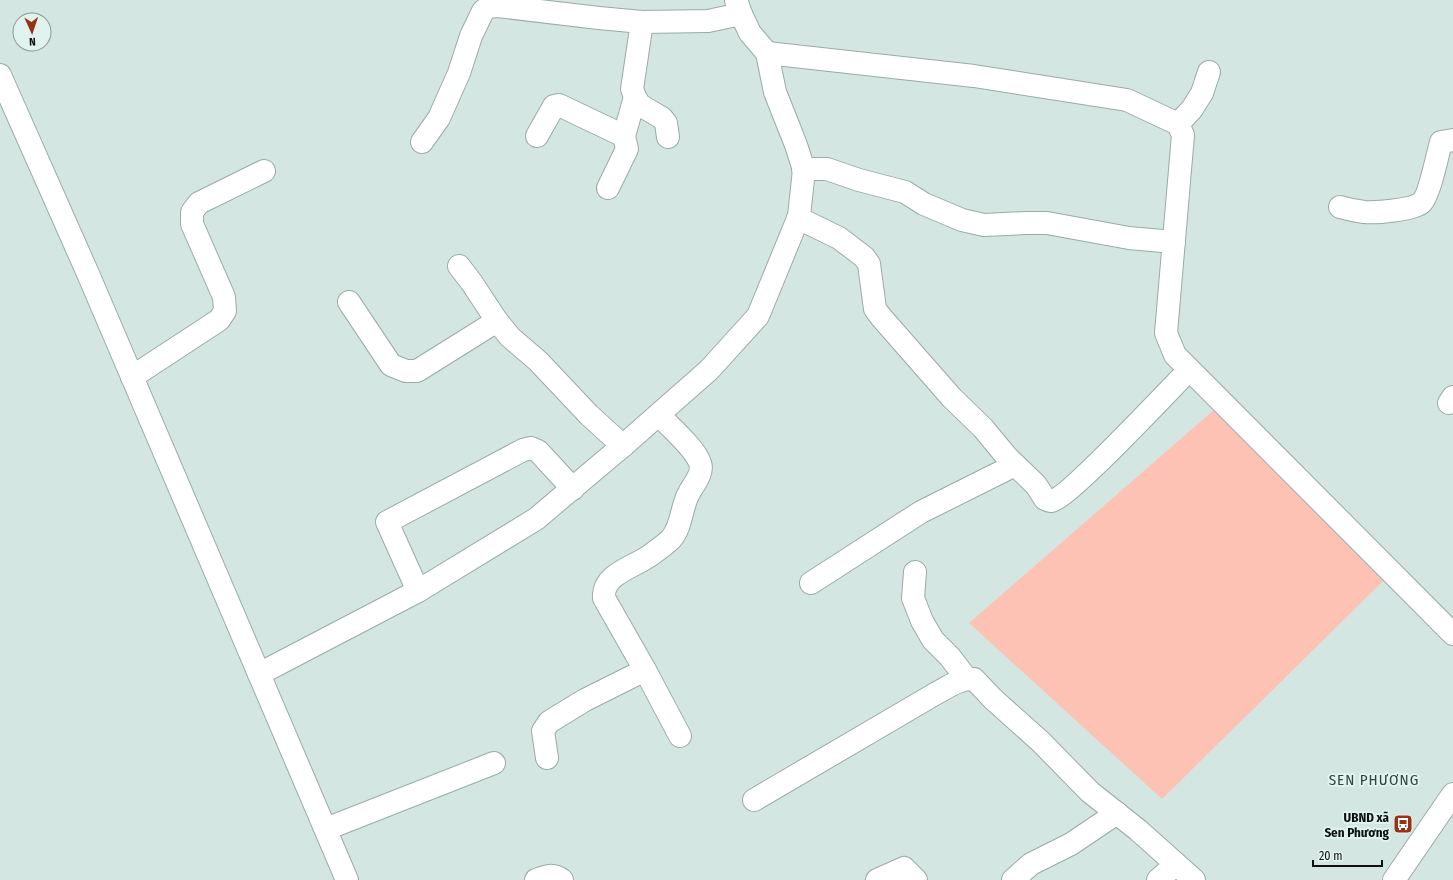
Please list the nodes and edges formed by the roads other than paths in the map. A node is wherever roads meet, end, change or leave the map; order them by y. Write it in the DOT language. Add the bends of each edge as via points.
graph roads {
  1 [pos="738,7"];
  2 [pos="642,22"];
  3 [pos="767,53"];
  4 [pos="1209,72"];
  5 [pos="0,75"];
  6 [pos="634,97"];
  7 [pos="1178,124"];
  8 [pos="537,136"];
  9 [pos="624,136"];
  10 [pos="668,137"];
  11 [pos="1453,140"];
  12 [pos="422,142"];
  13 [pos="803,169"];
  14 [pos="264,171"];
  15 [pos="608,188"];
  16 [pos="1340,207"];
  17 [pos="798,218"];
  18 [pos="1174,242"];
  19 [pos="460,266"];
  20 [pos="349,302"];
  21 [pos="497,321"];
  22 [pos="1189,370"];
  23 [pos="132,377"];
  24 [pos="659,415"];
  25 [pos="623,446"];
  26 [pos="1016,464"];
  27 [pos="572,489"];
  28 [pos="915,572"];
  29 [pos="811,583"];
  30 [pos="418,591"];
  31 [pos="1453,634"];
  32 [pos="645,670"];
  33 [pos="259,674"];
  34 [pos="966,678"];
  35 [pos="680,736"];
  36 [pos="547,758"];
  37 [pos="494,763"];
  38 [pos="1453,794"];
  39 [pos="754,800"];
  40 [pos="1117,813"];
  41 [pos="326,829"];
  42 [pos="1176,864"];
  43 [pos="347,880"];
  44 [pos="536,880"];
  45 [pos="562,880"];
  46 [pos="877,880"];
  47 [pos="916,880"];
  48 [pos="1013,880"];
  49 [pos="1158,880"];
  50 [pos="1194,880"];
  51 [pos="1394,880"];
  1 -- 2 [label="street" via="708,21"];
  1 -- 3 [label="street" via="750,33"];
  2 -- 6 [label="street" via="632,89"];
  2 -- 12 [label="street" via="497,6 488,8 483,11 471,36 460,73 439,118"];
  3 -- 7 [label="street" via="974,76 1126,100"];
  3 -- 13 [label="street" via="775,92"];
  4 -- 7 [label="street" via="1202,94"];
  5 -- 23 [label="street"];
  6 -- 9 [label="street"];
  6 -- 10 [label="street" via="640,105 662,118 666,123"];
  7 -- 18 [label="street" via="1183,135"];
  8 -- 9 [label="street" via="554,106 559,105"];
  9 -- 15 [label="street" via="627,149"];
  11 -- 16 [label="street" via="1441,142 1426,195 1421,203 1384,212 1364,212"];
  13 -- 17 [label="street"];
  13 -- 18 [label="street" via="827,169 905,192 924,204 962,220 984,225 1047,223 1129,238"];
  14 -- 23 [label="street" via="199,202 192,212 192,224 224,297 225,311 219,320"];
  17 -- 24 [label="street" via="758,316 709,370"];
  17 -- 26 [label="street" via="839,238 864,257 869,264 875,309 881,318 952,398"];
  18 -- 22 [label="street" via="1166,332 1175,355"];
  19 -- 21 [label="street"];
  20 -- 21 [label="street" via="391,366 406,371 417,371"];
  21 -- 25 [label="street" via="510,337 538,361 589,415"];
  22 -- 26 [label="street" via="1134,428 1058,498 1051,501 1045,499 1036,485"];
  22 -- 31 [label="street"];
  23 -- 33 [label="street"];
  24 -- 25 [label="street"];
  24 -- 32 [label="street" via="697,456 701,471 688,495 672,538 651,555 617,574 607,583 604,592 607,605"];
  25 -- 27 [label="street"];
  26 -- 29 [label="street" via="921,512"];
  27 -- 30 [label="street" via="536,519"];
  27 -- 30 [label="street" via="538,451 531,448 387,522"];
  28 -- 34 [label="street" via="913,598 922,621 933,640"];
  30 -- 33 [label="street"];
  32 -- 35 [label="street"];
  32 -- 36 [label="street" via="585,700 549,722 543,731"];
  33 -- 41 [label="street"];
  34 -- 39 [label="street"];
  34 -- 40 [label="street" via="974,678 1090,792"];
  37 -- 41 [label="street"];
  38 -- 51 [label="street"];
  40 -- 42 [label="street"];
  40 -- 48 [label="street" via="1071,844 1031,864"];
  41 -- 43 [label="street"];
  42 -- 49 [label="street"];
  42 -- 50 [label="street"];
  44 -- 45 [label="street" via="555,875"];
  46 -- 47 [label="street" via="904,868"];
}
